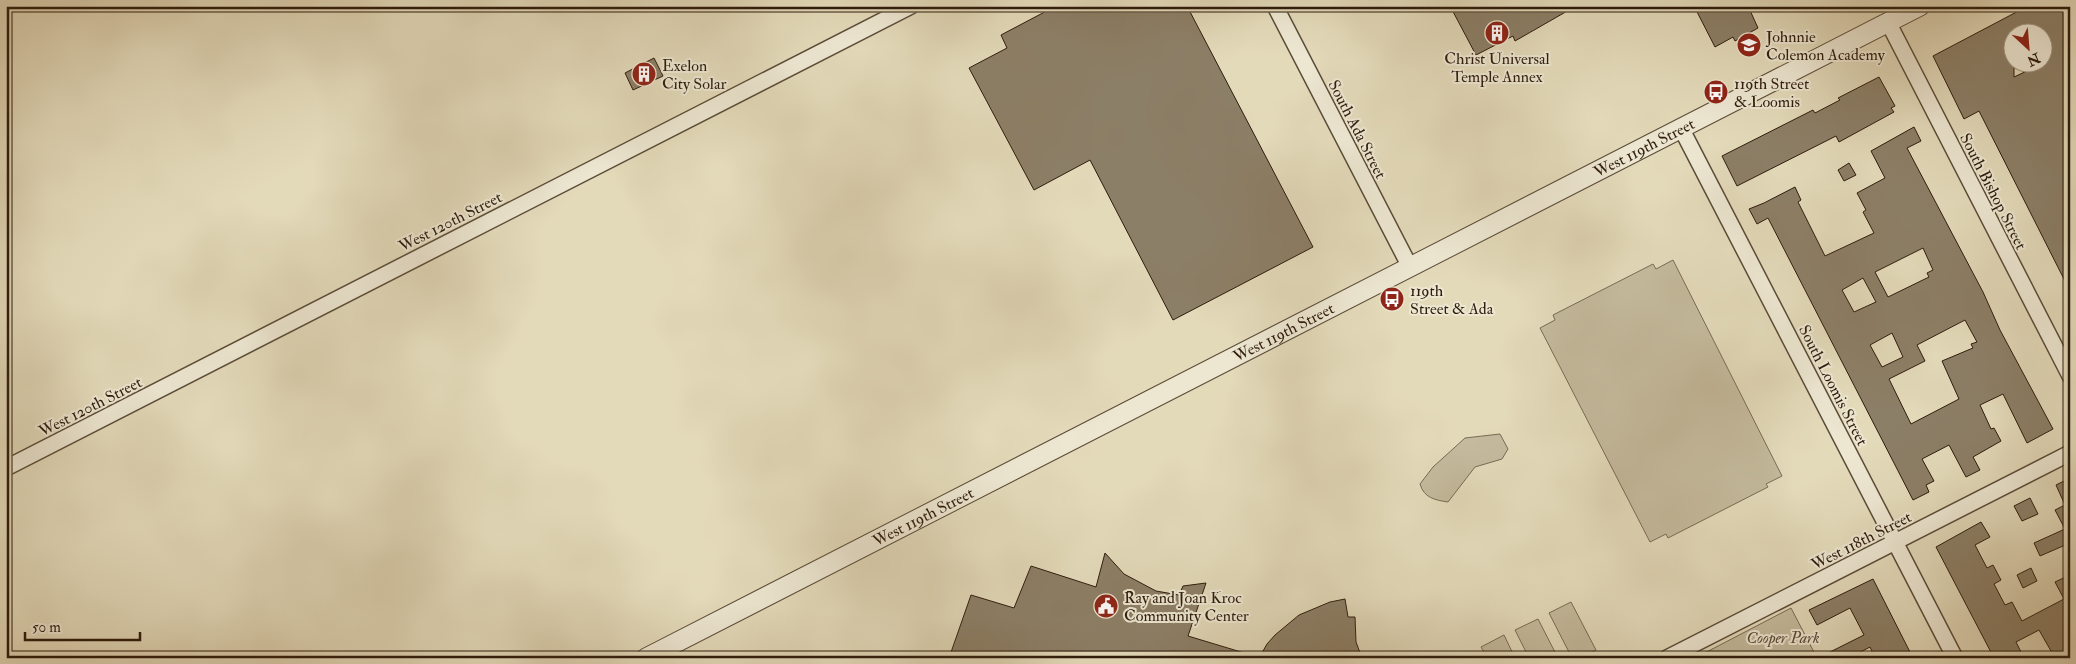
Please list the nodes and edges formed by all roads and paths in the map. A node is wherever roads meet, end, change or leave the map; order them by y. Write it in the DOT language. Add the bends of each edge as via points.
graph roads {
  1 [pos="910,6"];
  2 [pos="1275,6"];
  3 [pos="1920,6"];
  4 [pos="1888,22"];
  5 [pos="1681,128"];
  6 [pos="1410,267"];
  7 [pos="2070,376"];
  8 [pos="2070,453"];
  9 [pos="6,468"];
  10 [pos="1895,542"];
  11 [pos="646,658"];
  12 [pos="1667,658"];
  13 [pos="1955,658"];
  1 -- 9 [label="street, West 120th Street"];
  2 -- 6 [label="street, South Ada Street"];
  3 -- 4 [label="street, West 119th Street"];
  4 -- 5 [label="street, West 119th Street"];
  4 -- 7 [label="street, South Bishop Street"];
  5 -- 6 [label="street, West 119th Street"];
  5 -- 10 [label="street, South Loomis Street"];
  6 -- 11 [label="street, West 119th Street"];
  8 -- 10 [label="street, West 118th Street"];
  10 -- 12 [label="street, West 118th Street"];
  10 -- 13 [label="street, South Loomis Street"];
}
